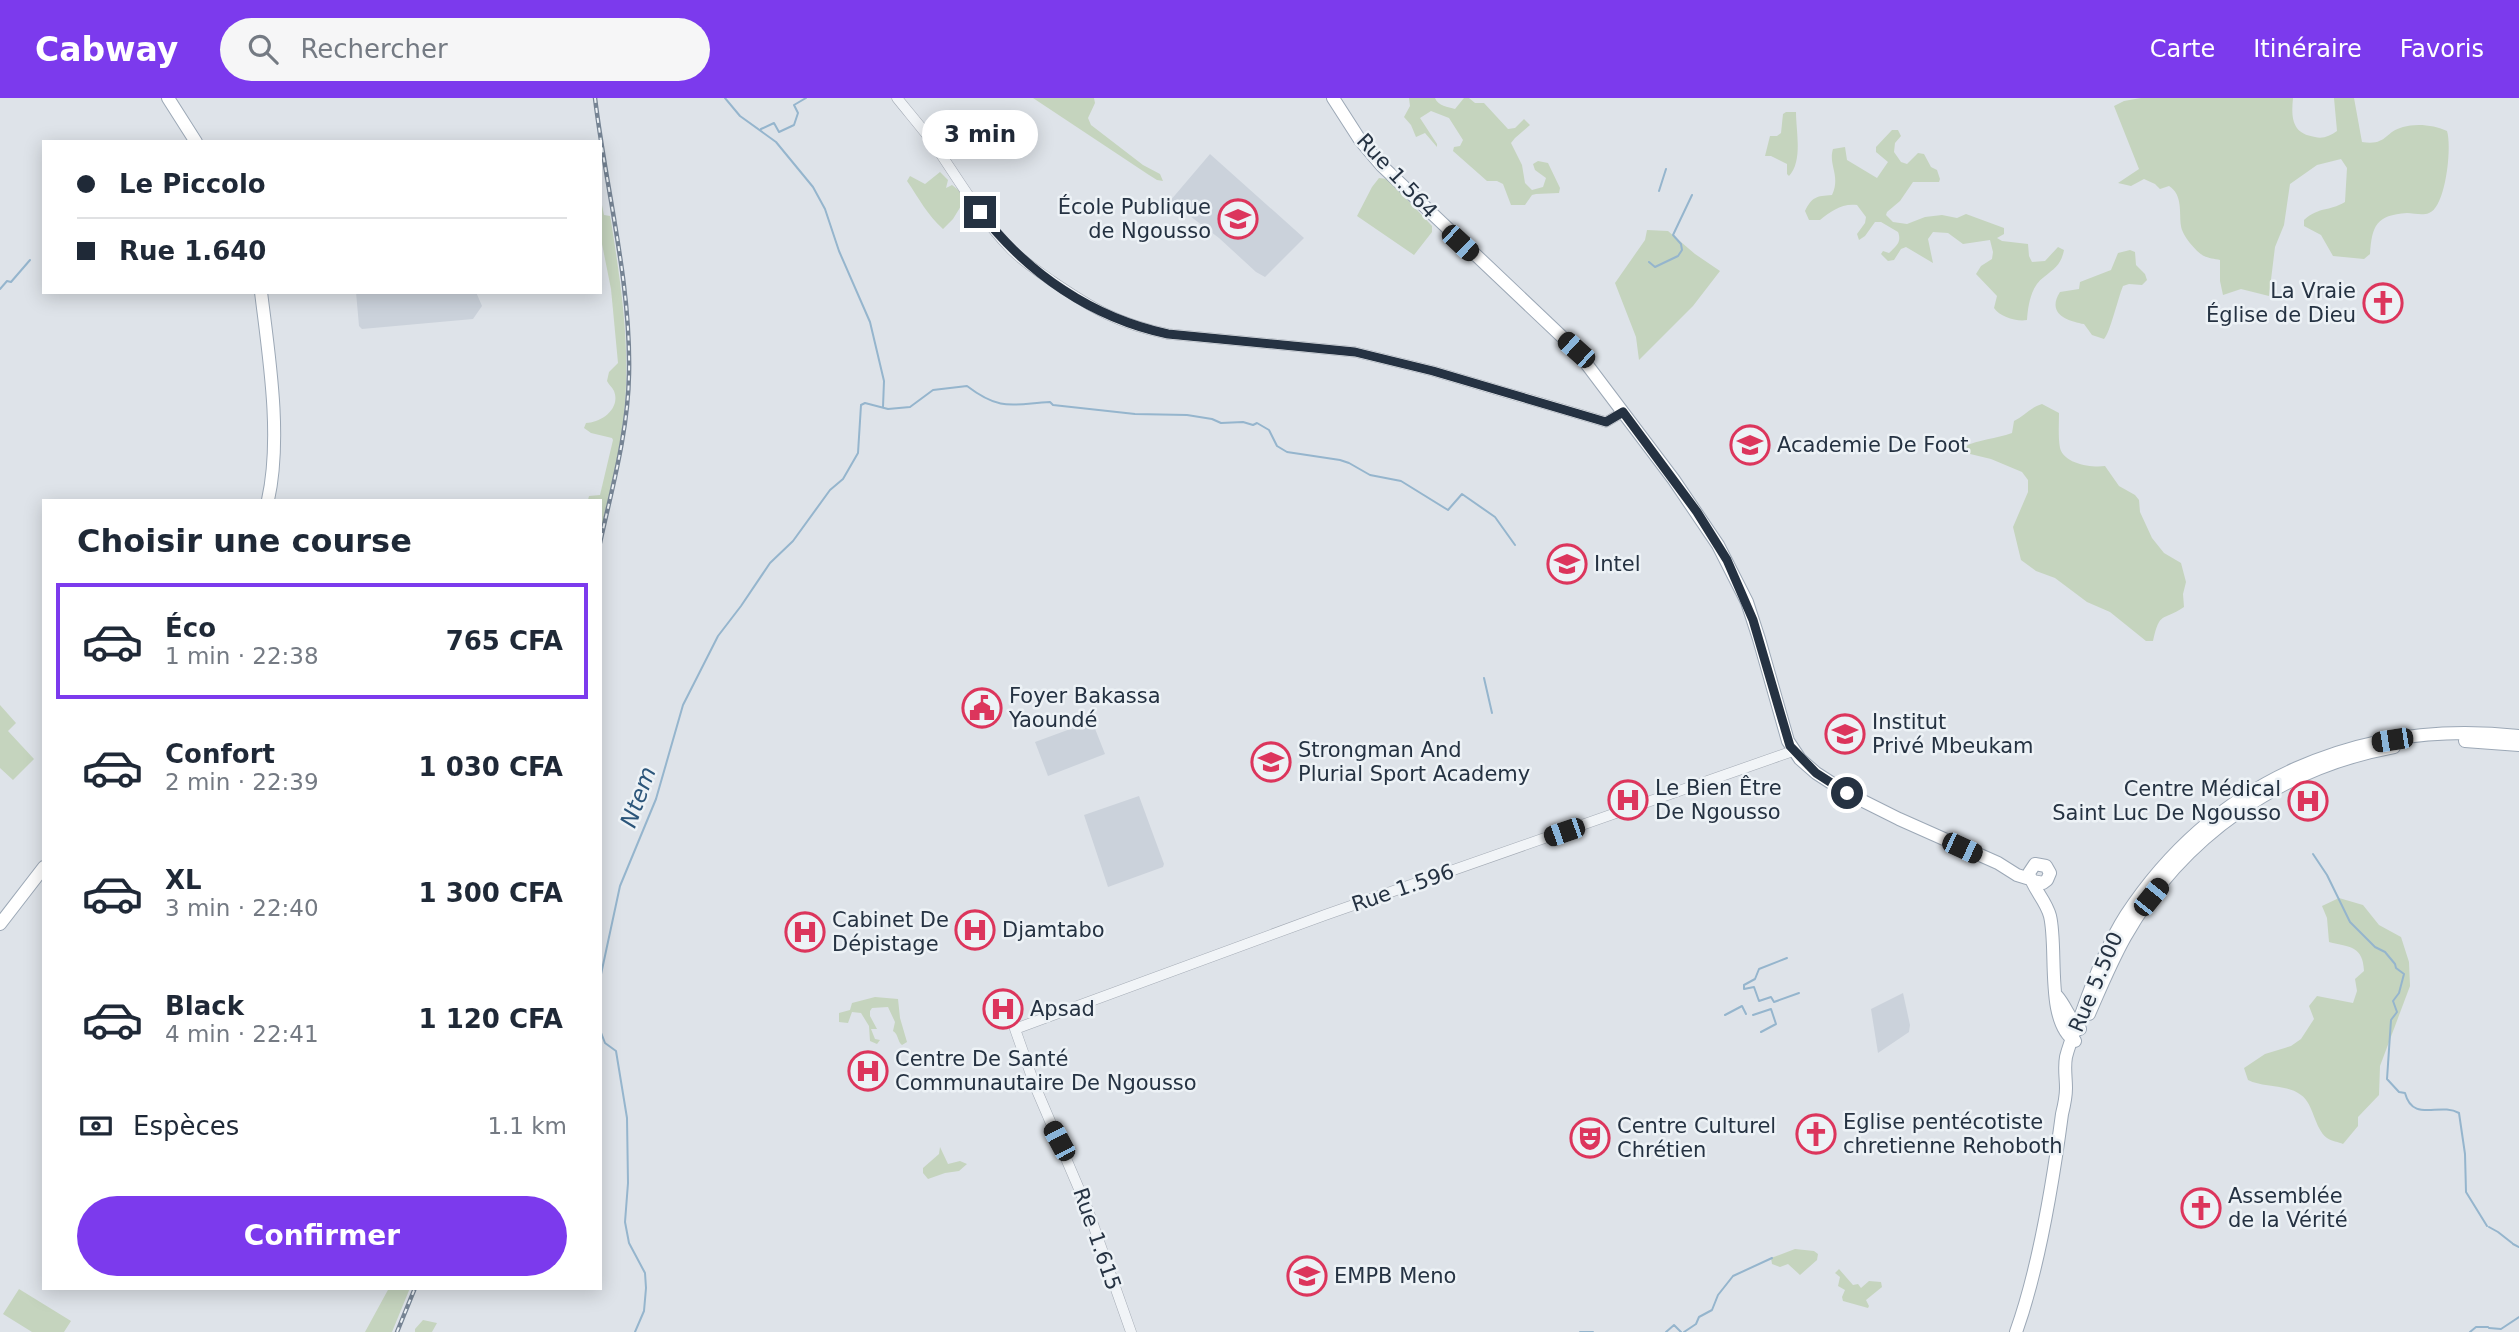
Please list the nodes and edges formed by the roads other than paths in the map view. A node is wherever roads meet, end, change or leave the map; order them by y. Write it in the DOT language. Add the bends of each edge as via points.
graph roads {
  1 [pos="168,98"];
  2 [pos="897,98"];
  3 [pos="1333,98"];
  4 [pos="195,140"];
  5 [pos="261,294"];
  6 [pos="1623,412"];
  7 [pos="268,499"];
  8 [pos="2519,736"];
  9 [pos="2519,745"];
  10 [pos="1793,751"];
  11 [pos="42,870"];
  12 [pos="2032,876"];
  13 [pos="2047,880"];
  14 [pos="2051,918"];
  15 [pos="0,924"];
  16 [pos="2111,953"];
  17 [pos="2087,997"];
  18 [pos="2061,1000"];
  19 [pos="2061,1024"];
  20 [pos="1015,1029"];
  21 [pos="2077,1035"];
  22 [pos="2066,1057"];
  23 [pos="2066,1088"];
  24 [pos="1131,1332"];
  25 [pos="2015,1332"];
  1 -- 4 [label="main road"];
  2 -- 6 [label="street" via="1010,248 1090,308 1113,318 1168,334 1355,352 1606,422"];
  3 -- 6 [label="main road, Rue 1.564" via="1381,166 1576,350"];
  5 -- 7 [label="main road" via="274,447"];
  6 -- 10 [label="main road, Rue 1.564" via="1727,560 1751,614"];
  8 -- 16 [label="main road, Rue 5.500" via="2443,734 2375,742 2314,761 2249,792 2213,817 2169,859 2124,918"];
  9 -- 16 [label="main road" via="2421,743 2368,753 2306,774 2259,797 2192,850"];
  10 -- 12 [label="main road, Rue 1.564" via="1847,793"];
  10 -- 20 [label="street, Rue 1.596"];
  11 -- 15 [label="main road"];
  12 -- 13 [label="main road" via="2038,884"];
  12 -- 13 [label="main road" via="2039,863 2050,873"];
  12 -- 14 [label="main road"];
  13 -- 14 [label="main road" via="2052,890"];
  14 -- 18 [label="main road"];
  16 -- 17 [label="main road, Rue 5.500"];
  16 -- 21 [label="main road"];
  17 -- 18 [label="main road" via="2080,1003"];
  17 -- 21 [label="main road, Rue 5.500"];
  18 -- 19 [label="main road"];
  18 -- 21 [label="main road"];
  19 -- 21 [label="main road"];
  19 -- 22 [label="main road"];
  20 -- 24 [label="street, Rue 1.615"];
  21 -- 22 [label="main road, Rue 5.500"];
  21 -- 23 [label="main road"];
  22 -- 23 [label="main road, Rue 5.500"];
  23 -- 25 [label="main road, Rue 5.500" via="2037,1252"];
}
